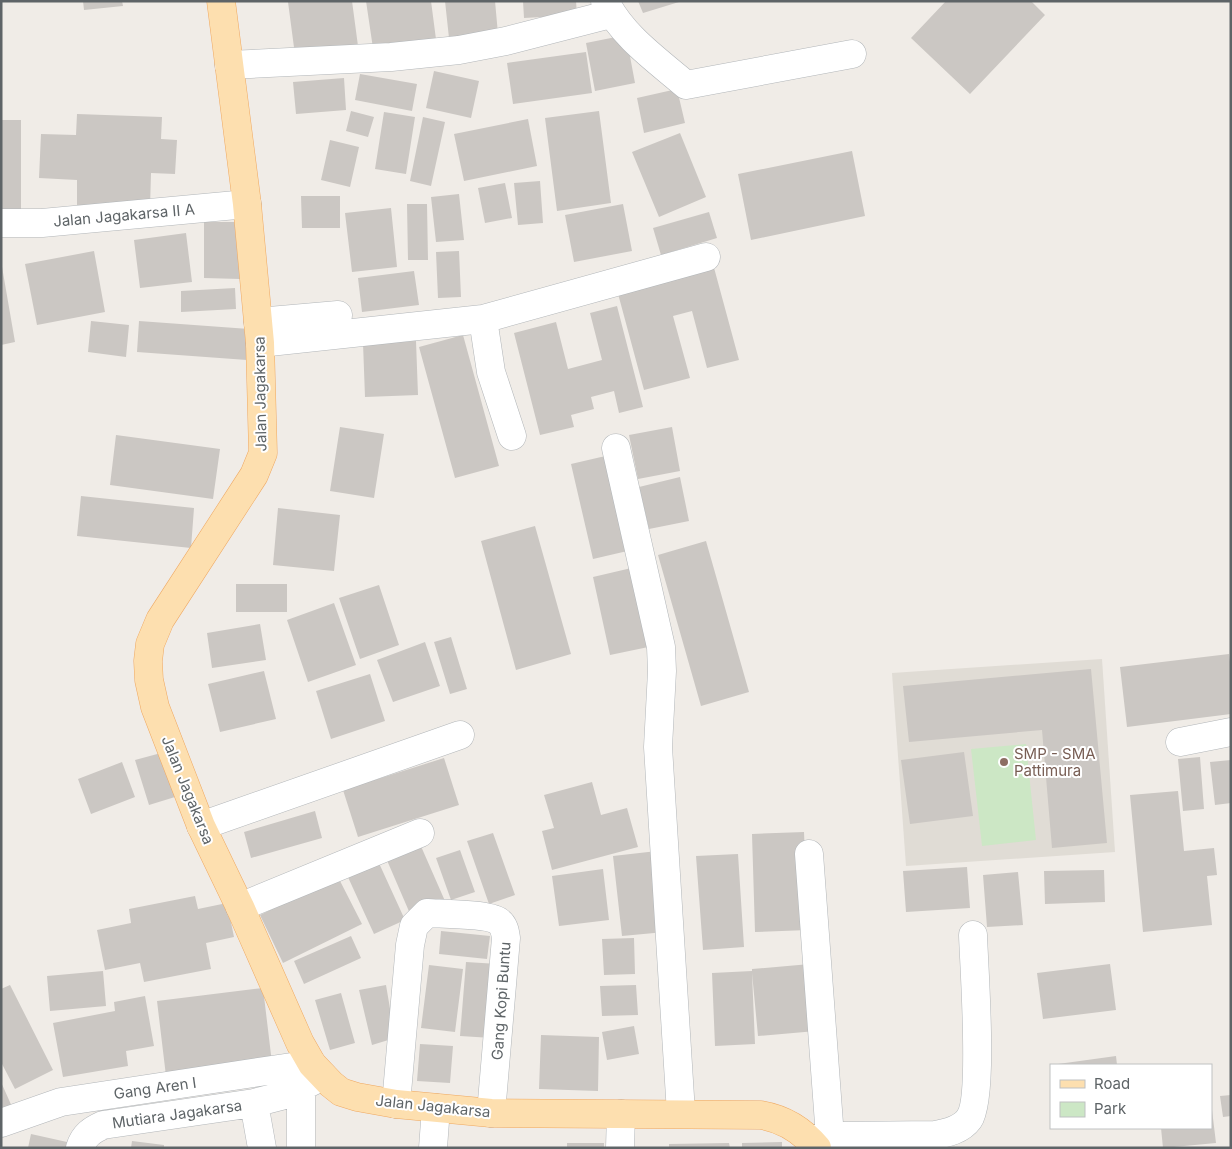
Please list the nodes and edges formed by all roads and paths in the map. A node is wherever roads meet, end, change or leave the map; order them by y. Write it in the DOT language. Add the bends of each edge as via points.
graph roads {
  1 [pos="221,1"];
  2 [pos="608,8"];
  3 [pos="852,54"];
  4 [pos="229,64"];
  5 [pos="247,204"];
  6 [pos="1,223"];
  7 [pos="706,257"];
  8 [pos="338,315"];
  9 [pos="483,320"];
  10 [pos="259,333"];
  11 [pos="512,436"];
  12 [pos="616,448"];
  13 [pos="1231,732"];
  14 [pos="460,735"];
  15 [pos="1180,742"];
  16 [pos="201,826"];
  17 [pos="420,833"];
  18 [pos="809,854"];
  19 [pos="240,907"];
  20 [pos="972,934"];
  21 [pos="305,1080"];
  22 [pos="254,1103"];
  23 [pos="396,1104"];
  24 [pos="491,1113"];
  25 [pos="681,1113"];
  26 [pos="621,1114"];
  27 [pos="1,1123"];
  28 [pos="435,1127"];
  29 [pos="819,1141"];
  30 [pos="80,1148"];
  31 [pos="262,1148"];
  32 [pos="301,1148"];
  33 [pos="620,1148"];
  1 -- 4 [label="main road, Jalan Jagakarsa"];
  2 -- 3 [label="street" via="625,31 686,85"];
  2 -- 4 [label="street" via="506,41 459,50 391,57"];
  4 -- 5 [label="main road, Jalan Jagakarsa"];
  5 -- 6 [label="street, Jalan Jagakarsa II A" via="42,223"];
  5 -- 10 [label="main road, Jalan Jagakarsa"];
  7 -- 9 [label="street"];
  8 -- 10 [label="street"];
  9 -- 10 [label="street"];
  9 -- 11 [label="street" via="491,372"];
  10 -- 16 [label="main road, Jalan Jagakarsa" via="263,454 254,475 160,620 150,644 148,661 148,680 155,707"];
  12 -- 25 [label="street" via="661,647 658,747"];
  13 -- 15 [label="street"];
  14 -- 16 [label="street"];
  16 -- 19 [label="main road, Jalan Jagakarsa"];
  17 -- 19 [label="street"];
  18 -- 29 [label="street"];
  19 -- 21 [label="main road, Jalan Jagakarsa" via="300,1043"];
  20 -- 29 [label="street" via="977,1065 976,1098 970,1118 958,1128 935,1135"];
  21 -- 22 [label="street, Mutiara Jagakarsa"];
  21 -- 23 [label="main road, Jalan Jagakarsa" via="357,1097"];
  21 -- 27 [label="street, Gang Aren I" via="60,1102"];
  21 -- 32 [label="street"];
  22 -- 30 [label="street, Mutiara Jagakarsa" via="103,1124 85,1137"];
  22 -- 31 [label="street, Mutiara Jagakarsa"];
  23 -- 24 [label="street, Gang Kopi Buntu" via="414,926 427,913 487,918 498,920 505,928 506,938"];
  23 -- 28 [label="main road, Jalan Jagakarsa"];
  24 -- 26 [label="main road, Jalan Jagakarsa"];
  24 -- 28 [label="main road, Jalan Jagakarsa"];
  25 -- 26 [label="main road, Jalan Jagakarsa"];
  25 -- 29 [label="main road, Jalan Jagakarsa" via="771,1116"];
  26 -- 33 [label="street"];
}
